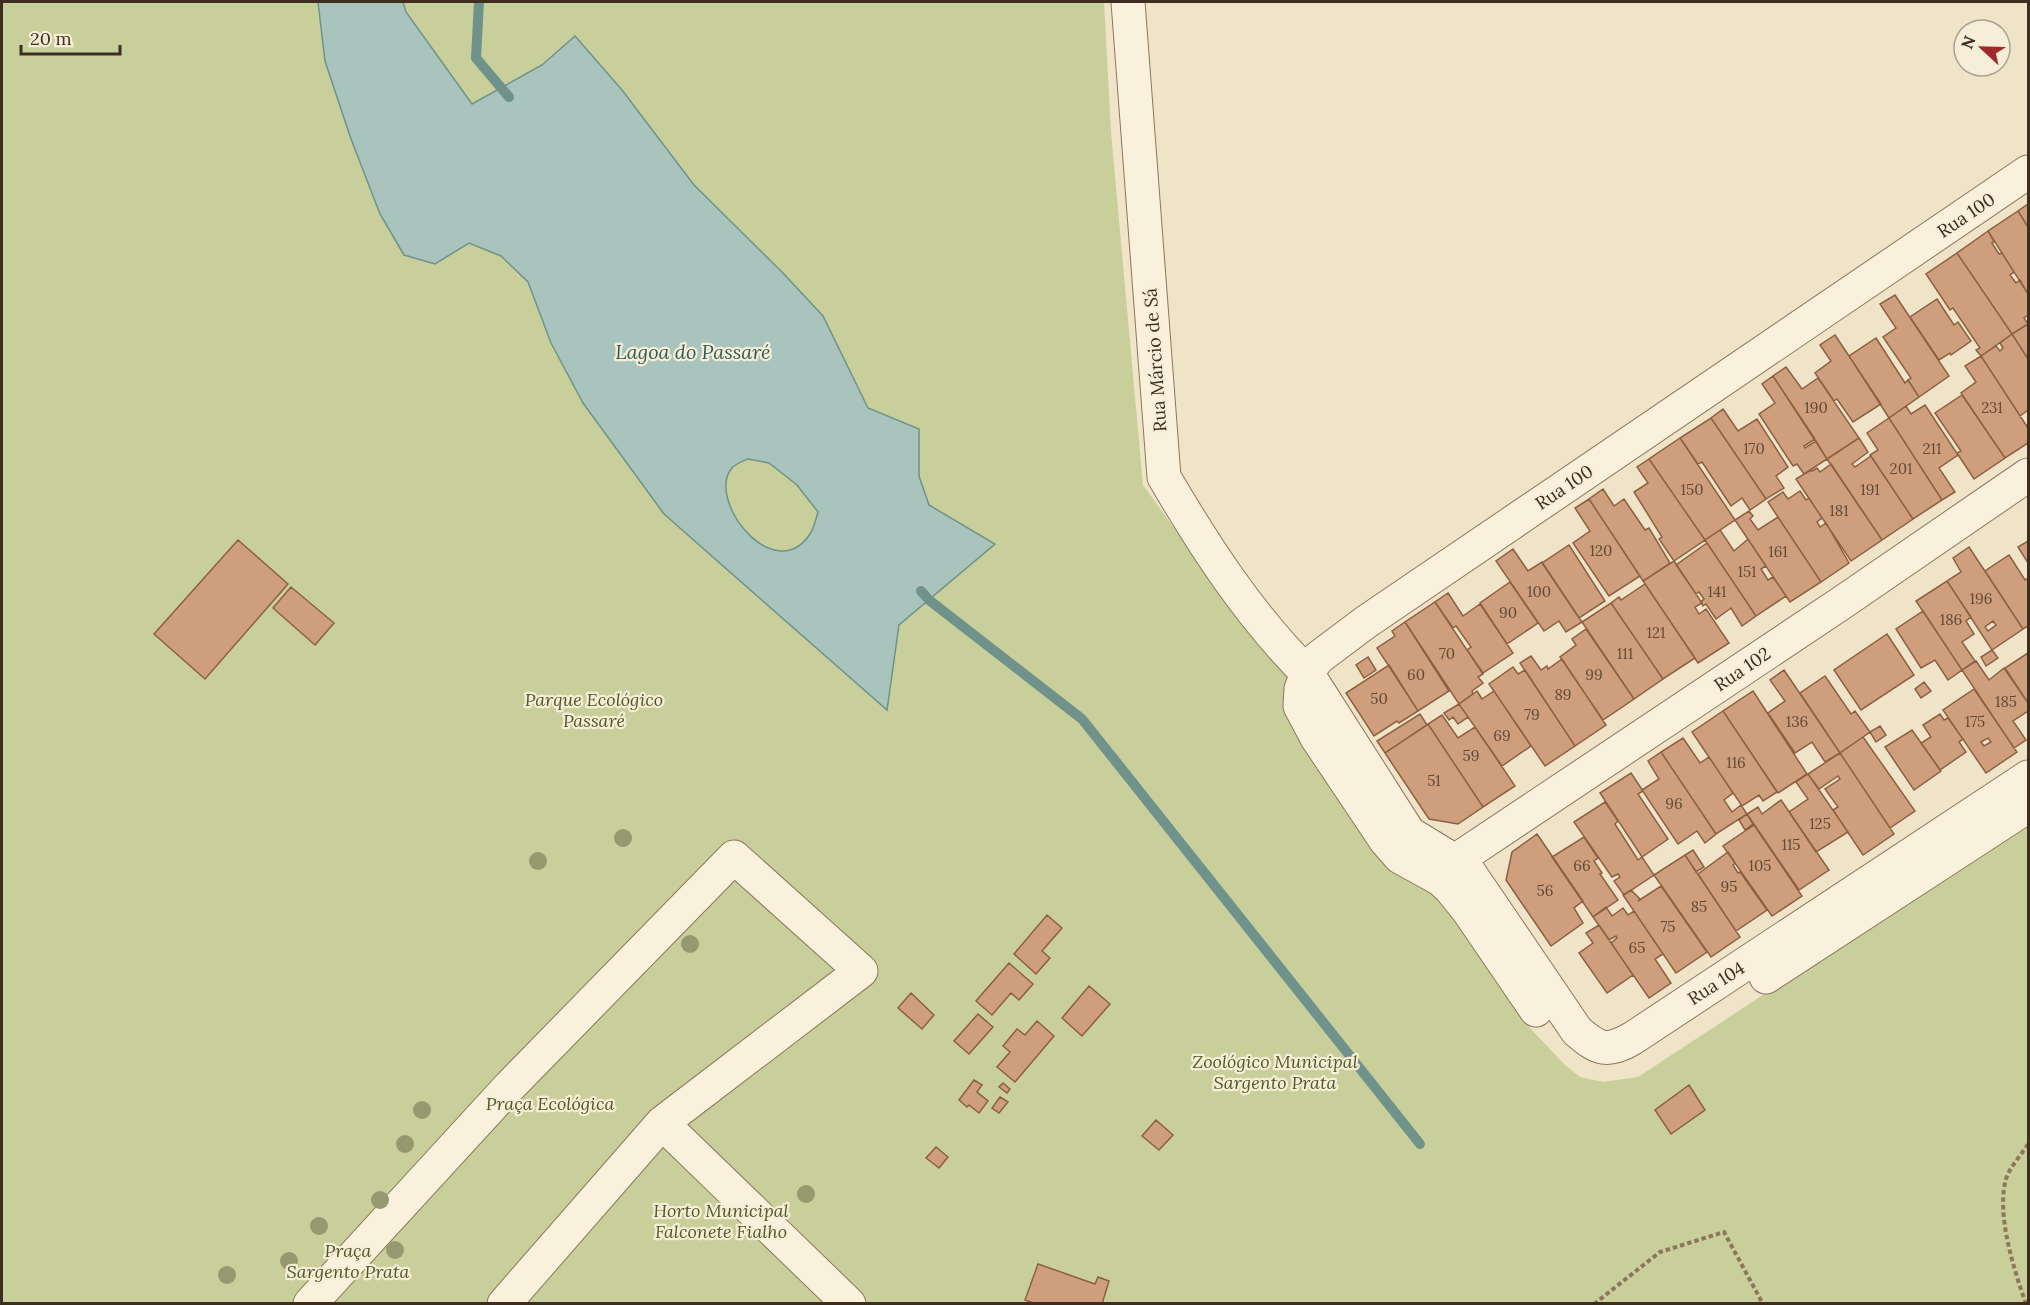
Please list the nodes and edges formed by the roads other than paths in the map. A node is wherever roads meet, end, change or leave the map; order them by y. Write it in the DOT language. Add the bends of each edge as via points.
graph roads {
  1 [pos="1128,2"];
  2 [pos="2028,172"];
  3 [pos="2028,475"];
  4 [pos="1307,673"];
  5 [pos="2028,777"];
  6 [pos="2028,806"];
  7 [pos="1455,861"];
  8 [pos="662,1124"];
  9 [pos="310,1304"];
  10 [pos="504,1304"];
  11 [pos="849,1304"];
  1 -- 4 [label="street, Rua Márcio de Sá" via="1164,477 1243,600"];
  2 -- 4 [label="street, Rua 100" via="1366,622 1318,658"];
  3 -- 7 [label="street, Rua 102"];
  4 -- 6 [label="street" via="1300,706 1386,841 1400,857 1450,888 1559,1044 1580,1062 1604,1069 1624,1068 1645,1057"];
  4 -- 7 [label="street" via="1409,833"];
  5 -- 7 [label="street, Rua 104" via="1616,1048 1592,1044 1577,1031 1479,885"];
  8 -- 9 [label="street" via="861,971 734,857 510,1086"];
  8 -- 10 [label="street"];
  8 -- 11 [label="street"];
}
